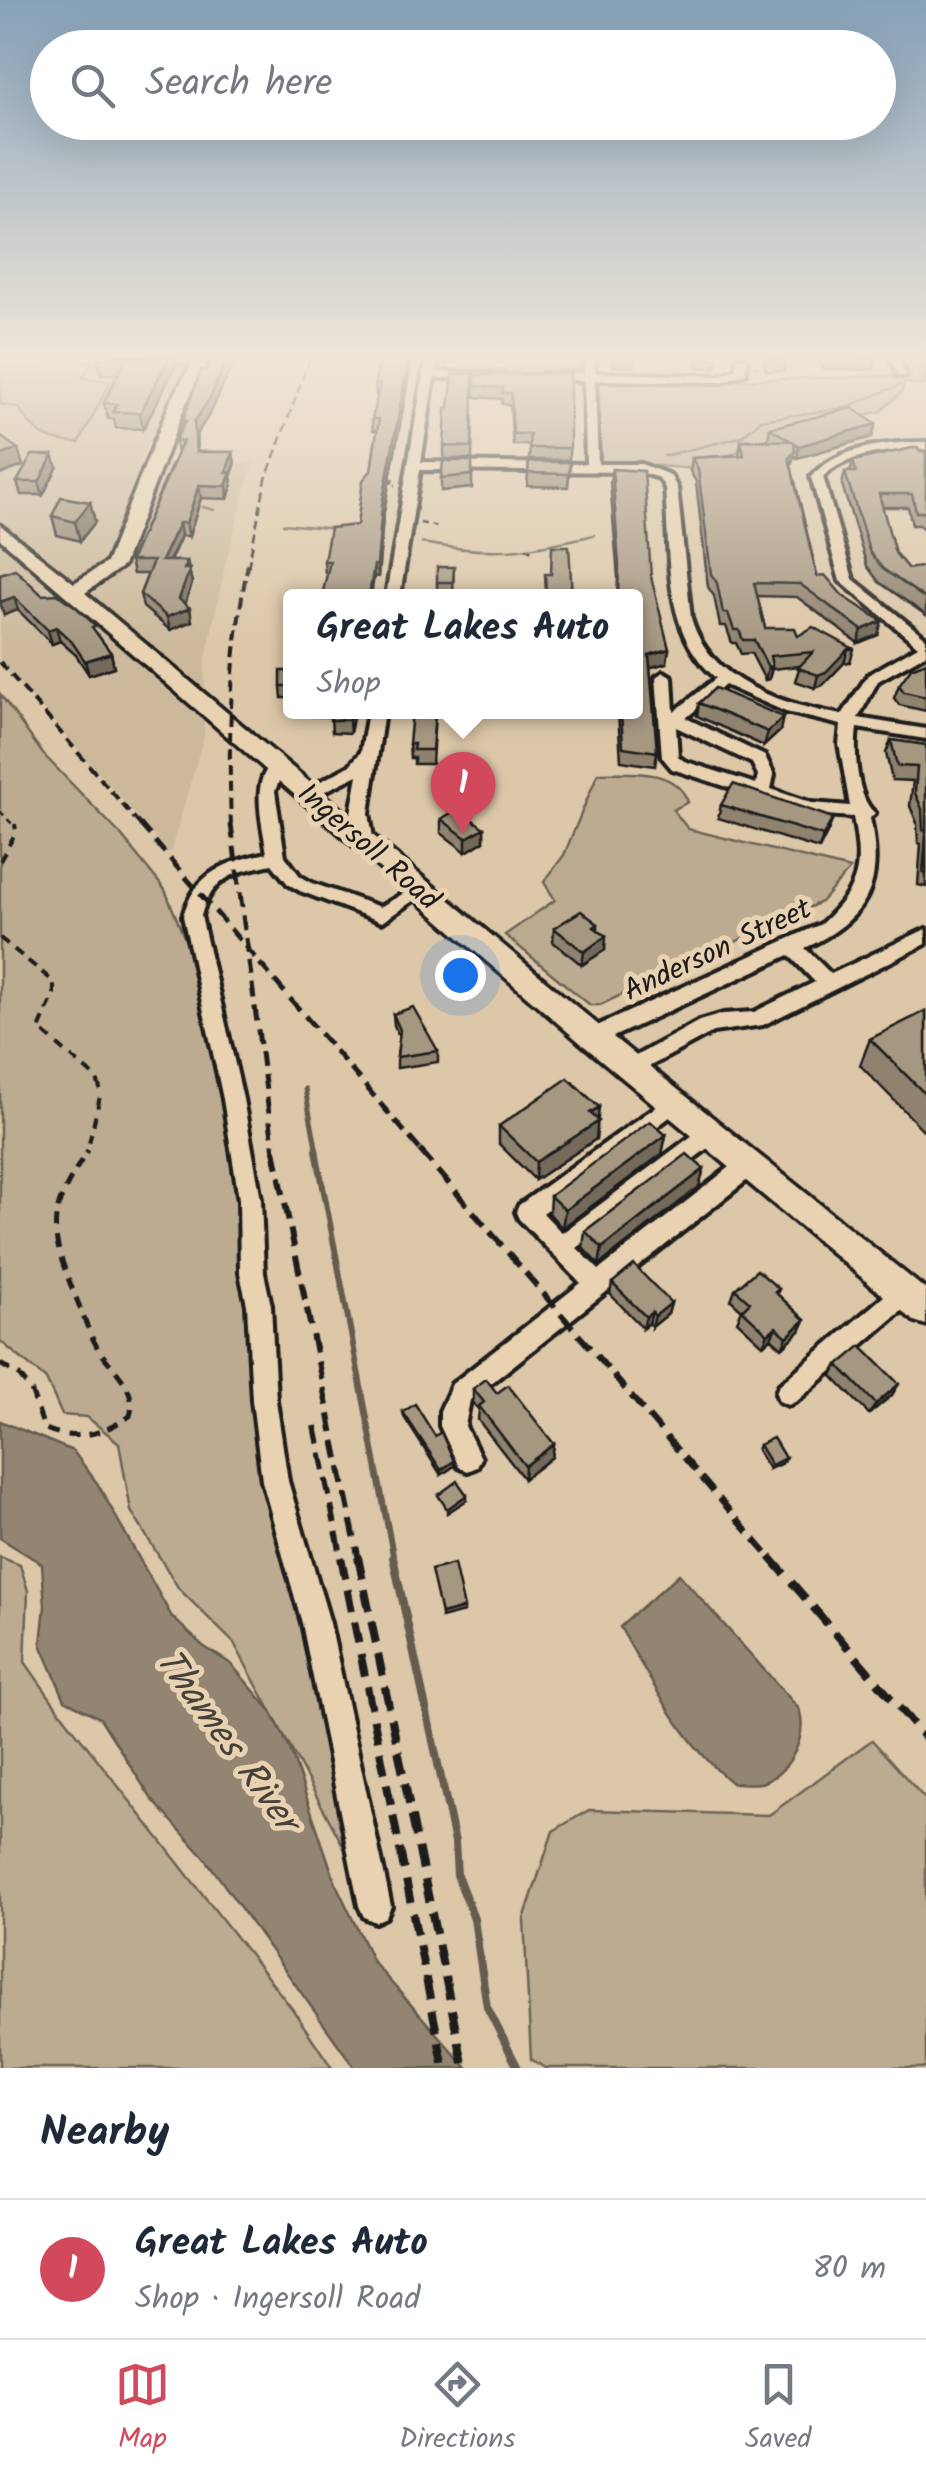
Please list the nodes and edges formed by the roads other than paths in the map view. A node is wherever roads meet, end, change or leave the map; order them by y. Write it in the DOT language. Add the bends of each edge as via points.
graph roads {
  1 [pos="158,455"];
  2 [pos="417,455"];
  3 [pos="592,455"];
  4 [pos="865,455"];
  5 [pos="415,466"];
  6 [pos="592,468"];
  7 [pos="0,530"];
  8 [pos="394,589"];
  9 [pos="74,591"];
  10 [pos="926,647"];
  11 [pos="664,677"];
  12 [pos="726,677"];
  13 [pos="375,719"];
  14 [pos="848,720"];
  15 [pos="671,722"];
  16 [pos="926,734"];
  17 [pos="370,752"];
  18 [pos="277,766"];
  19 [pos="307,793"];
  20 [pos="762,793"];
  21 [pos="866,814"];
  22 [pos="365,844"];
  23 [pos="276,857"];
  24 [pos="420,890"];
  25 [pos="926,936"];
  26 [pos="792,946"];
  27 [pos="828,984"];
  28 [pos="593,1037"];
  29 [pos="630,1069"];
  30 [pos="672,1104"];
  31 [pos="709,1135"];
  32 [pos="748,1166"];
  33 [pos="562,1247"];
  34 [pos="598,1284"];
  35 [pos="918,1299"];
  36 [pos="788,1394"];
  37 [pos="468,1458"];
  38 [pos="375,1906"];
  1 -- 9 [label="main road" via="114,566"];
  2 -- 5 [label="street"];
  3 -- 6 [label="street"];
  4 -- 10 [label="street" via="832,462 817,477 846,580"];
  5 -- 6 [label="street"];
  5 -- 8 [label="street"];
  6 -- 12 [label="street" via="646,468 668,479 688,632 700,654"];
  7 -- 9 [label="main road, Ingersoll Road"];
  9 -- 18 [label="main road, Ingersoll Road"];
  10 -- 14 [label="street" via="872,679"];
  11 -- 15 [label="street"];
  12 -- 14 [label="street" via="778,703"];
  12 -- 15 [label="street"];
  13 -- 17 [label="street"];
  14 -- 16 [label="street"];
  14 -- 21 [label="street, Anderson Street"];
  15 -- 20 [label="street" via="759,760 766,775"];
  15 -- 20 [label="street" via="670,757 678,765"];
  17 -- 19 [label="street" via="354,770"];
  17 -- 22 [label="street" via="360,813"];
  18 -- 19 [label="main road, Ingersoll Road"];
  18 -- 23 [label="street" via="267,791"];
  19 -- 22 [label="main road, Ingersoll Road"];
  20 -- 21 [label="street"];
  21 -- 26 [label="street, Anderson Street" via="875,858 867,890 842,920"];
  22 -- 24 [label="main road, Ingersoll Road"];
  23 -- 24 [label="street" via="294,880 382,915"];
  23 -- 38 [label="street" via="220,870 203,887 192,916 250,1199 275,1481 316,1623"];
  24 -- 28 [label="main road, Ingersoll Road"];
  25 -- 27 [label="street"];
  26 -- 27 [label="street"];
  26 -- 28 [label="street, Anderson Street"];
  27 -- 29 [label="street" via="756,1020 733,1017 682,1038"];
  28 -- 29 [label="main road, Ingersoll Road"];
  29 -- 30 [label="main road, Ingersoll Road"];
  30 -- 31 [label="main road, Ingersoll Road"];
  30 -- 33 [label="street" via="527,1212"];
  31 -- 32 [label="main road, Ingersoll Road"];
  31 -- 33 [label="street"];
  32 -- 34 [label="street"];
  32 -- 35 [label="main road, Ingersoll Road"];
  33 -- 34 [label="street"];
  34 -- 37 [label="street" via="461,1392 449,1430"];
  35 -- 36 [label="street"];
}
